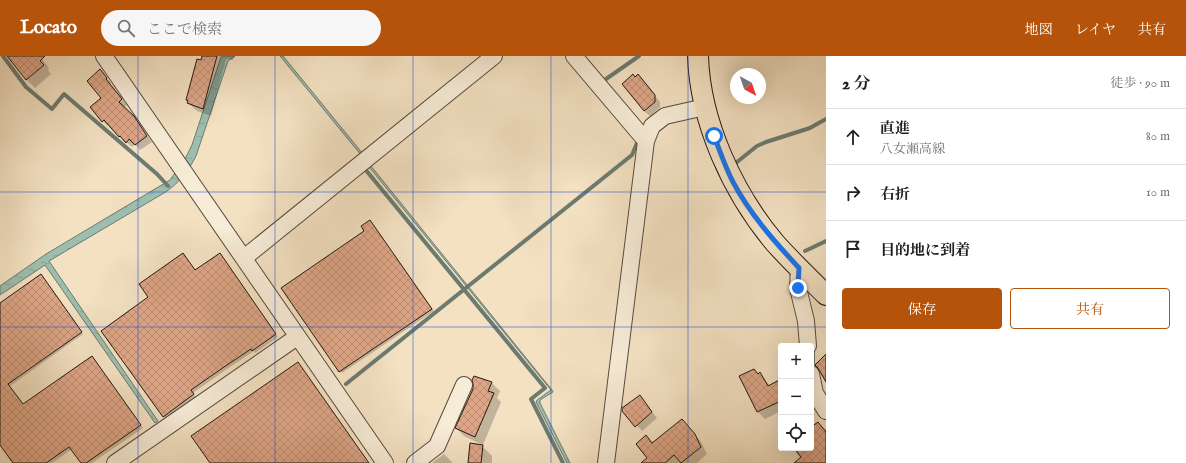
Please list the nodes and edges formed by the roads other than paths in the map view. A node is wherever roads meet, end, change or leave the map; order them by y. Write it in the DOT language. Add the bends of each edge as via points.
graph roads {
  1 [pos="104,56"];
  2 [pos="494,56"];
  3 [pos="574,56"];
  4 [pos="698,56"];
  5 [pos="704,107"];
  6 [pos="646,141"];
  7 [pos="244,258"];
  8 [pos="799,268"];
  9 [pos="826,295"];
  10 [pos="297,337"];
  11 [pos="808,343"];
  12 [pos="812,379"];
  13 [pos="464,385"];
  14 [pos="826,411"];
  15 [pos="115,463"];
  16 [pos="385,463"];
  17 [pos="414,463"];
  18 [pos="606,463"];
  1 -- 7 [label="street"];
  2 -- 7 [label="street"];
  3 -- 6 [label="street"];
  4 -- 5 [label="main road"];
  5 -- 6 [label="street" via="665,116 652,126"];
  5 -- 8 [label="main road" via="732,181 775,243"];
  6 -- 18 [label="street"];
  7 -- 10 [label="street"];
  8 -- 9 [label="main road"];
  8 -- 11 [label="street" via="798,288 806,321"];
  10 -- 15 [label="street"];
  10 -- 16 [label="street"];
  12 -- 14 [label="street" via="815,393"];
  13 -- 17 [label="street" via="437,446"];
}
